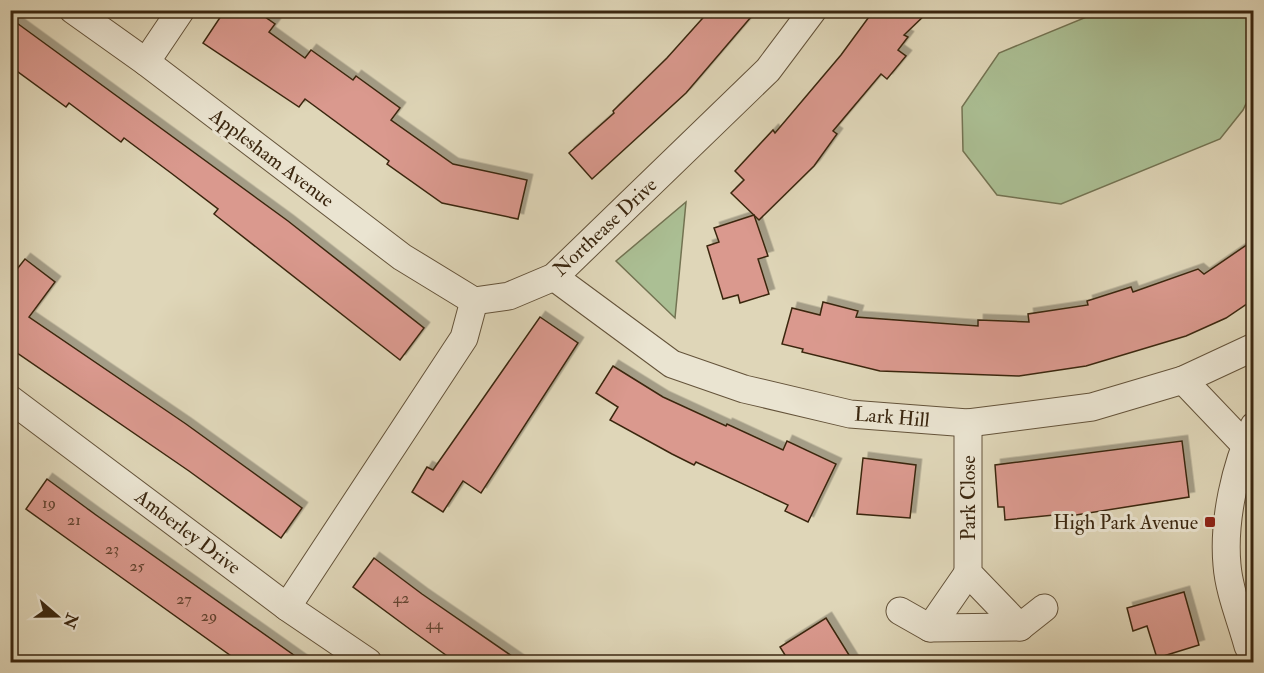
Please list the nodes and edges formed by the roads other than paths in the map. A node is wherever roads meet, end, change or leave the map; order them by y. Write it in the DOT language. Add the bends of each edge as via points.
graph roads {
  1 [pos="73,10"];
  2 [pos="181,10"];
  3 [pos="813,10"];
  4 [pos="146,62"];
  5 [pos="554,277"];
  6 [pos="474,300"];
  7 [pos="1254,347"];
  8 [pos="1184,380"];
  9 [pos="10,399"];
  10 [pos="968,423"];
  11 [pos="1249,435"];
  12 [pos="968,573"];
  13 [pos="287,607"];
  14 [pos="1044,608"];
  15 [pos="900,611"];
  16 [pos="1020,627"];
  17 [pos="930,628"];
  18 [pos="1254,658"];
  19 [pos="368,663"];
  1 -- 4 [label="street, Applesham Avenue"];
  2 -- 4 [label="street"];
  3 -- 5 [label="street, Northease Drive" via="768,70"];
  4 -- 6 [label="street, Applesham Avenue" via="402,257"];
  5 -- 6 [label="street, Northease Drive" via="509,296"];
  5 -- 10 [label="street, Lark Hill" via="672,364 744,389 850,414"];
  6 -- 13 [label="street" via="464,338"];
  7 -- 8 [label="street, Lark Hill"];
  8 -- 10 [label="street, Lark Hill" via="1092,407"];
  8 -- 11 [label="street"];
  9 -- 13 [label="street, Amberley Drive"];
  10 -- 12 [label="street, Park Close"];
  11 -- 18 [label="street" via="1231,498 1227,566"];
  12 -- 16 [label="street"];
  12 -- 17 [label="street"];
  13 -- 19 [label="street, Amberley Drive"];
  14 -- 16 [label="street"];
  15 -- 17 [label="street"];
  16 -- 17 [label="street"];
}
